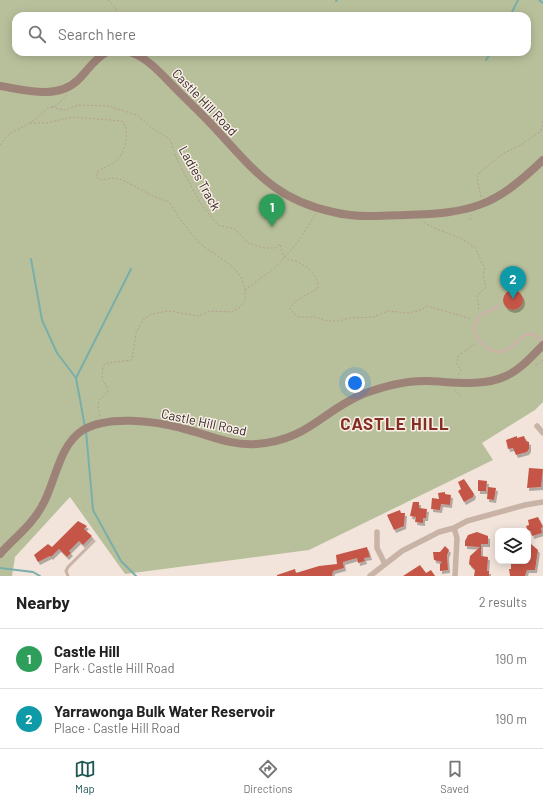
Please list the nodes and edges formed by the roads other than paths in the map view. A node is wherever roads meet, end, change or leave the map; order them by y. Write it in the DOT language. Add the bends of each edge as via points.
graph roads {
  1 [pos="101,56"];
  2 [pos="139,56"];
  3 [pos="0,86"];
  4 [pos="543,160"];
  5 [pos="499,306"];
  6 [pos="543,344"];
  7 [pos="537,426"];
  8 [pos="543,433"];
  9 [pos="543,502"];
  10 [pos="454,528"];
  11 [pos="377,532"];
  12 [pos="94,541"];
  13 [pos="0,554"];
  14 [pos="385,564"];
  15 [pos="68,576"];
  16 [pos="370,576"];
  17 [pos="455,576"];
  1 -- 3 [label="main road" via="93,62 79,80 60,91 44,92"];
  2 -- 4 [label="main road, Castle Hill Road" via="161,74 265,181 301,203 319,208 352,215 416,215 443,214 475,208 503,194"];
  5 -- 6 [label="lane" via="476,320 474,326 477,337 483,343 494,351 507,350 527,334 535,335"];
  6 -- 13 [label="main road, Castle Hill Road" via="507,375 485,382 404,382 350,400 299,434 269,443 237,444 163,424 116,421 102,423 82,431 70,443 64,451 43,504 29,524"];
  7 -- 8 [label="street"];
  9 -- 10 [label="street" via="467,521"];
  10 -- 14 [label="street" via="439,532 402,551"];
  10 -- 17 [label="street" via="457,538"];
  11 -- 14 [label="street" via="377,548"];
  12 -- 15 [label="lane" via="68,567"];
  14 -- 16 [label="street"];
}
